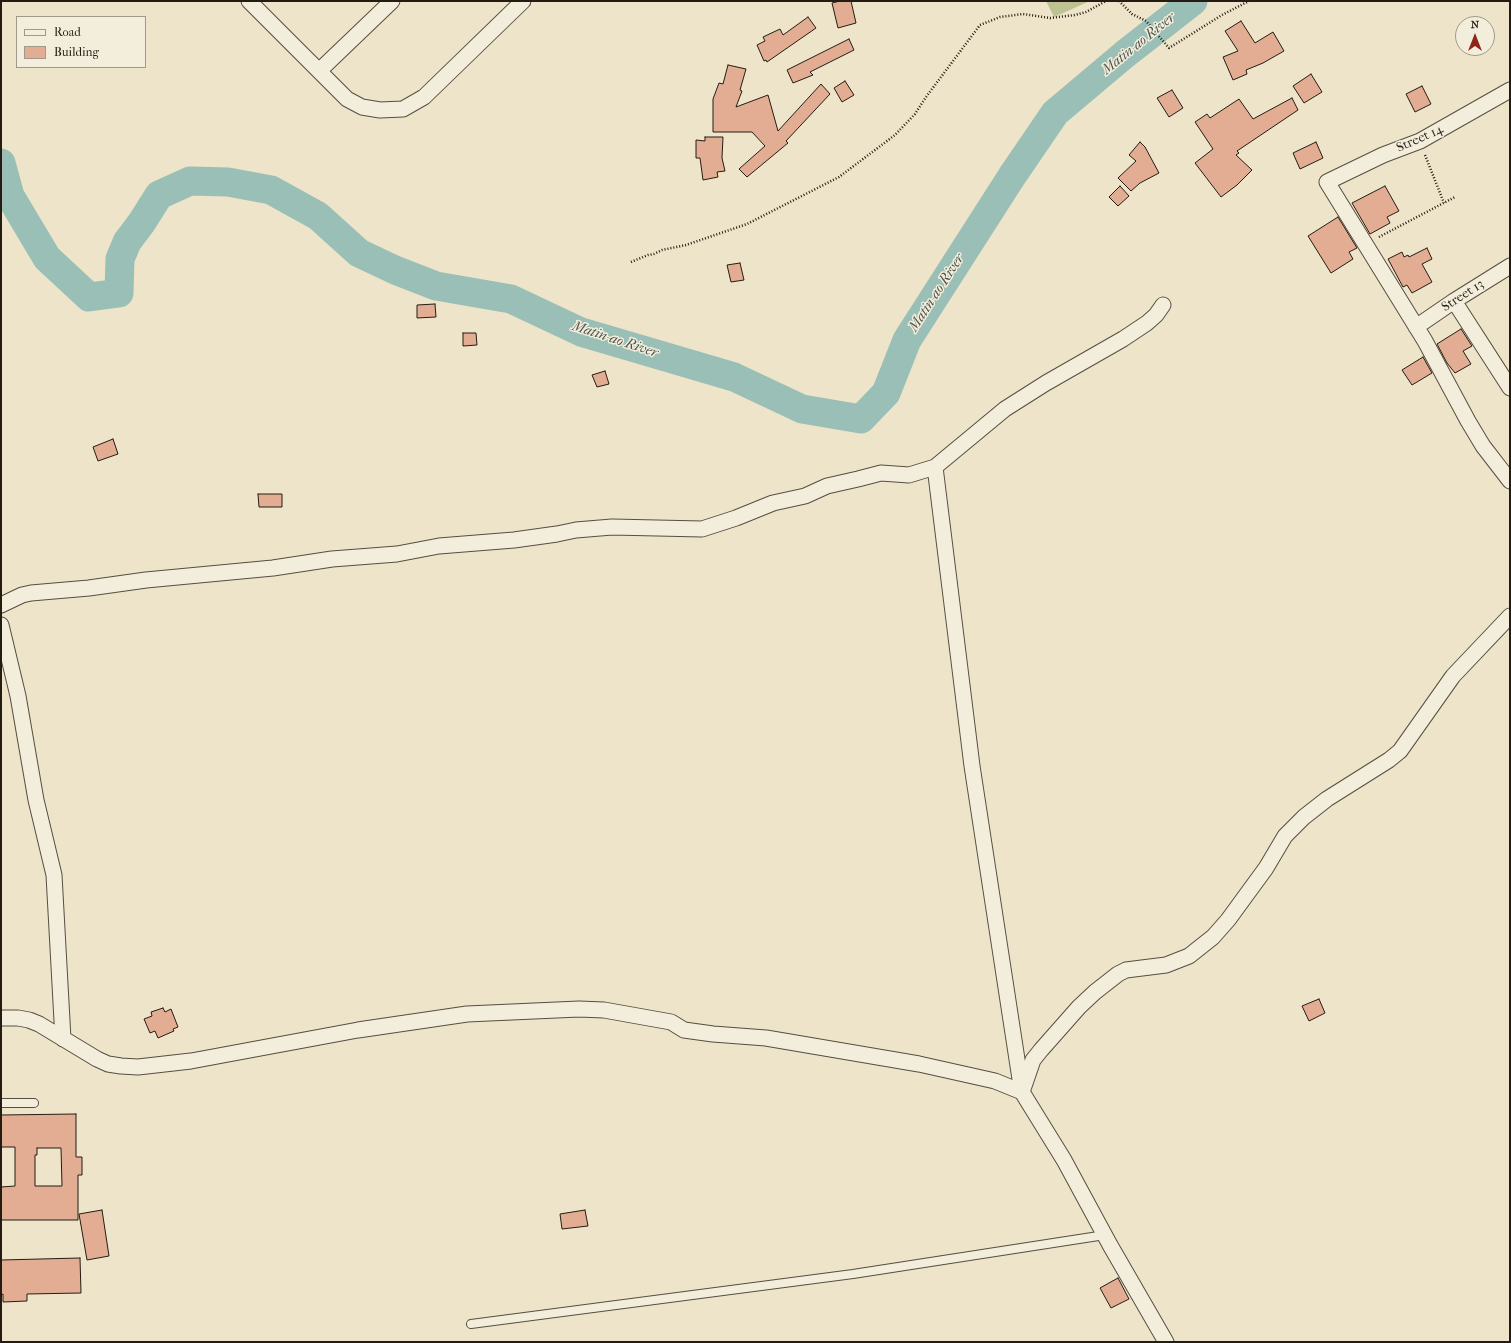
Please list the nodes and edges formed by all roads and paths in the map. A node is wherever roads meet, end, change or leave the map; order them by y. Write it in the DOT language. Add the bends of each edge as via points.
graph roads {
  1 [pos="392,1"];
  2 [pos="523,1"];
  3 [pos="1106,1"];
  4 [pos="1119,1"];
  5 [pos="1249,1"];
  6 [pos="258,4"];
  7 [pos="319,71"];
  8 [pos="1510,90"];
  9 [pos="1420,141"];
  10 [pos="1455,197"];
  11 [pos="1444,203"];
  12 [pos="1372,240"];
  13 [pos="631,262"];
  14 [pos="1510,266"];
  15 [pos="1454,301"];
  16 [pos="1163,305"];
  17 [pos="1416,327"];
  18 [pos="1510,388"];
  19 [pos="935,467"];
  20 [pos="1510,481"];
  21 [pos="1,605"];
  22 [pos="1510,616"];
  23 [pos="1,625"];
  24 [pos="1,1018"];
  25 [pos="63,1039"];
  26 [pos="1022,1092"];
  27 [pos="1,1103"];
  28 [pos="34,1103"];
  29 [pos="1105,1235"];
  30 [pos="471,1324"];
  31 [pos="1166,1342"];
  1 -- 7 [label="street"];
  2 -- 7 [label="street" via="424,97 403,109 362,108 347,99"];
  3 -- 13 [label="path" via="1075,15 1050,18 1023,14 1000,17 980,24 896,136 839,177 747,224"];
  4 -- 5 [label="path" via="1132,14 1146,20 1169,48"];
  6 -- 7 [label="street"];
  8 -- 9 [label="street, Street 14"];
  9 -- 11 [label="path"];
  9 -- 17 [label="street, Street 14" via="1383,155 1327,182"];
  10 -- 11 [label="path"];
  11 -- 12 [label="path"];
  14 -- 15 [label="street, Street 13"];
  15 -- 17 [label="street, Street 13"];
  15 -- 18 [label="street"];
  16 -- 19 [label="street" via="1147,323 1123,339 1005,409"];
  17 -- 20 [label="street" via="1483,446"];
  19 -- 21 [label="street" via="909,475 881,473 827,486 805,496 773,503 702,529 612,527 576,530 514,540 439,546 398,554 332,559 273,568 31,593"];
  19 -- 26 [label="street" via="972,766"];
  22 -- 26 [label="street" via="1449,682 1400,751 1327,799 1285,836 1266,868 1213,938 1189,956 1166,965 1126,970 1095,992 1033,1060"];
  23 -- 25 [label="street" via="18,696 36,800 54,875"];
  24 -- 25 [label="street" via="29,1020"];
  25 -- 26 [label="street" via="108,1064 149,1066 467,1014 604,1010 671,1022 684,1030 766,1038 919,1064 994,1081"];
  26 -- 29 [label="street" via="1064,1160"];
  27 -- 28 [label="lane"];
  29 -- 30 [label="lane" via="853,1274"];
  29 -- 31 [label="street"];
}
